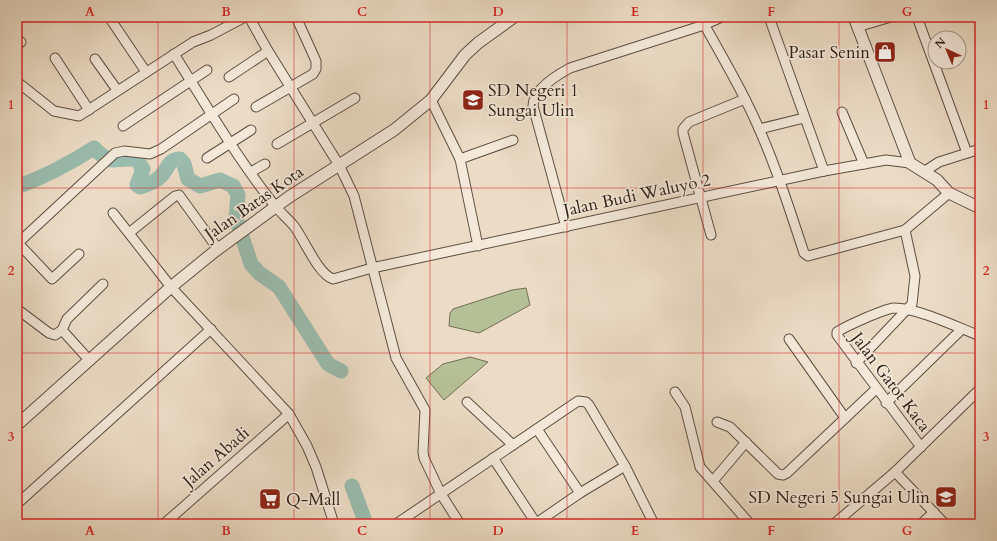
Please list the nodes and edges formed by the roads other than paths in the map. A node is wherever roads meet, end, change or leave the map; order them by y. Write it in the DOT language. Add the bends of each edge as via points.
graph roads {
  1 [pos="109,17"];
  2 [pos="244,17"];
  3 [pos="249,17"];
  4 [pos="296,17"];
  5 [pos="514,17"];
  6 [pos="722,17"];
  7 [pos="769,17"];
  8 [pos="891,17"];
  9 [pos="917,17"];
  10 [pos="702,21"];
  11 [pos="855,22"];
  12 [pos="268,50"];
  13 [pos="174,54"];
  14 [pos="56,58"];
  15 [pos="95,59"];
  16 [pos="207,70"];
  17 [pos="146,72"];
  18 [pos="229,76"];
  19 [pos="191,81"];
  20 [pos="20,84"];
  21 [pos="289,87"];
  22 [pos="117,90"];
  23 [pos="355,98"];
  24 [pos="234,99"];
  25 [pos="745,99"];
  26 [pos="431,100"];
  27 [pos="256,107"];
  28 [pos="89,110"];
  29 [pos="842,112"];
  30 [pos="211,113"];
  31 [pos="804,118"];
  32 [pos="312,124"];
  33 [pos="124,126"];
  34 [pos="759,129"];
  35 [pos="251,130"];
  36 [pos="513,140"];
  37 [pos="231,143"];
  38 [pos="277,144"];
  39 [pos="980,149"];
  40 [pos="967,153"];
  41 [pos="207,158"];
  42 [pos="460,159"];
  43 [pos="910,163"];
  44 [pos="265,164"];
  45 [pos="864,164"];
  46 [pos="339,165"];
  47 [pos="824,171"];
  48 [pos="925,171"];
  49 [pos="251,172"];
  50 [pos="780,181"];
  51 [pos="949,193"];
  52 [pos="700,198"];
  53 [pos="276,207"];
  54 [pos="980,208"];
  55 [pos="113,213"];
  56 [pos="566,227"];
  57 [pos="905,230"];
  58 [pos="129,233"];
  59 [pos="711,235"];
  60 [pos="18,244"];
  61 [pos="478,246"];
  62 [pos="218,249"];
  63 [pos="80,254"];
  64 [pos="372,268"];
  65 [pos="103,284"];
  66 [pos="171,287"];
  67 [pos="17,309"];
  68 [pos="909,310"];
  69 [pos="962,329"];
  70 [pos="62,330"];
  71 [pos="211,330"];
  72 [pos="980,336"];
  73 [pos="789,339"];
  74 [pos="90,361"];
  75 [pos="856,363"];
  76 [pos="876,389"];
  77 [pos="980,389"];
  78 [pos="675,392"];
  79 [pos="467,402"];
  80 [pos="886,403"];
  81 [pos="289,414"];
  82 [pos="845,418"];
  83 [pos="717,422"];
  84 [pos="17,425"];
  85 [pos="537,429"];
  86 [pos="746,442"];
  87 [pos="512,445"];
  88 [pos="920,447"];
  89 [pos="493,458"];
  90 [pos="625,466"];
  91 [pos="895,472"];
  92 [pos="713,481"];
  93 [pos="580,493"];
  94 [pos="441,494"];
  95 [pos="17,504"];
  96 [pos="934,512"];
  97 [pos="164,524"];
  98 [pos="334,524"];
  99 [pos="396,524"];
  100 [pos="460,524"];
  101 [pos="536,524"];
  102 [pos="654,524"];
  103 [pos="750,524"];
  104 [pos="834,524"];
  105 [pos="921,524"];
  106 [pos="945,524"];
  1 -- 17 [label="street"];
  2 -- 13 [label="street"];
  3 -- 12 [label="street"];
  4 -- 21 [label="street" via="317,65 313,74"];
  5 -- 26 [label="street, Jalan Batas Kota" via="465,55"];
  6 -- 10 [label="street"];
  7 -- 31 [label="street"];
  8 -- 11 [label="street"];
  9 -- 40 [label="street"];
  10 -- 25 [label="street"];
  10 -- 56 [label="street" via="570,68 537,94 533,102"];
  11 -- 43 [label="street"];
  12 -- 18 [label="street"];
  12 -- 21 [label="street"];
  13 -- 17 [label="street"];
  13 -- 19 [label="street"];
  14 -- 28 [label="street"];
  15 -- 22 [label="street"];
  16 -- 19 [label="street"];
  17 -- 22 [label="street"];
  19 -- 30 [label="street"];
  19 -- 33 [label="street"];
  20 -- 28 [label="street" via="58,113 76,117"];
  21 -- 27 [label="street"];
  21 -- 32 [label="street"];
  22 -- 28 [label="street"];
  23 -- 32 [label="street"];
  24 -- 30 [label="street"];
  25 -- 34 [label="street"];
  25 -- 52 [label="street" via="689,122 683,129"];
  26 -- 42 [label="street"];
  26 -- 46 [label="street, Jalan Batas Kota" via="394,130"];
  29 -- 45 [label="street"];
  30 -- 37 [label="street"];
  30 -- 60 [label="street" via="150,154 119,151 110,157"];
  31 -- 34 [label="street"];
  31 -- 47 [label="street"];
  32 -- 38 [label="street"];
  32 -- 46 [label="street"];
  34 -- 50 [label="street"];
  35 -- 37 [label="street"];
  36 -- 42 [label="street"];
  37 -- 41 [label="street"];
  37 -- 49 [label="street"];
  39 -- 40 [label="street"];
  40 -- 48 [label="street" via="931,165"];
  42 -- 61 [label="street"];
  43 -- 45 [label="street, Jalan Budi Waluyo 2" via="886,160"];
  43 -- 48 [label="street"];
  44 -- 49 [label="street"];
  45 -- 47 [label="street, Jalan Budi Waluyo 2"];
  46 -- 53 [label="street, Jalan Batas Kota"];
  46 -- 64 [label="street" via="354,196"];
  47 -- 50 [label="street, Jalan Budi Waluyo 2"];
  48 -- 51 [label="street"];
  49 -- 53 [label="street"];
  50 -- 52 [label="street, Jalan Budi Waluyo 2"];
  50 -- 57 [label="street" via="804,253 811,257"];
  51 -- 54 [label="street"];
  51 -- 57 [label="street"];
  52 -- 56 [label="street, Jalan Budi Waluyo 2"];
  52 -- 59 [label="street"];
  53 -- 62 [label="street, Jalan Batas Kota"];
  53 -- 64 [label="street, Jalan Budi Waluyo 2" via="294,226 329,278"];
  55 -- 58 [label="street"];
  56 -- 61 [label="street, Jalan Budi Waluyo 2"];
  57 -- 68 [label="street" via="914,276 914,299"];
  58 -- 62 [label="street" via="178,196"];
  58 -- 66 [label="street"];
  60 -- 63 [label="street" via="52,278"];
  61 -- 64 [label="street, Jalan Budi Waluyo 2"];
  62 -- 66 [label="street, Jalan Batas Kota"];
  64 -- 94 [label="street" via="396,358 425,410 423,452"];
  65 -- 70 [label="street" via="67,319"];
  66 -- 71 [label="street"];
  66 -- 74 [label="street, Jalan Batas Kota"];
  67 -- 70 [label="street" via="49,333 55,335"];
  68 -- 69 [label="street"];
  68 -- 75 [label="street"];
  68 -- 75 [label="street, Jalan Gatot Kaca" via="884,310 838,331 837,335"];
  69 -- 72 [label="street"];
  69 -- 80 [label="street"];
  70 -- 74 [label="street"];
  71 -- 81 [label="street"];
  71 -- 95 [label="street"];
  73 -- 82 [label="street"];
  74 -- 84 [label="street, Jalan Batas Kota"];
  75 -- 76 [label="street, Jalan Gatot Kaca"];
  76 -- 80 [label="street, Jalan Gatot Kaca"];
  76 -- 82 [label="street"];
  77 -- 88 [label="street"];
  78 -- 92 [label="street" via="685,407 700,467"];
  79 -- 87 [label="street"];
  80 -- 88 [label="street, Jalan Gatot Kaca"];
  81 -- 97 [label="street, Jalan Abadi"];
  81 -- 98 [label="street" via="313,460"];
  82 -- 86 [label="street" via="783,475 778,474"];
  83 -- 86 [label="street" via="726,424"];
  85 -- 87 [label="street"];
  85 -- 90 [label="street" via="578,401 586,402"];
  85 -- 93 [label="street"];
  86 -- 92 [label="street"];
  87 -- 89 [label="street"];
  88 -- 91 [label="street"];
  89 -- 94 [label="street"];
  89 -- 101 [label="street"];
  90 -- 93 [label="street"];
  90 -- 102 [label="street"];
  91 -- 96 [label="street"];
  91 -- 104 [label="street"];
  92 -- 103 [label="street"];
  93 -- 101 [label="street"];
  94 -- 99 [label="street"];
  94 -- 100 [label="street"];
  96 -- 105 [label="street"];
  96 -- 106 [label="street"];
}
